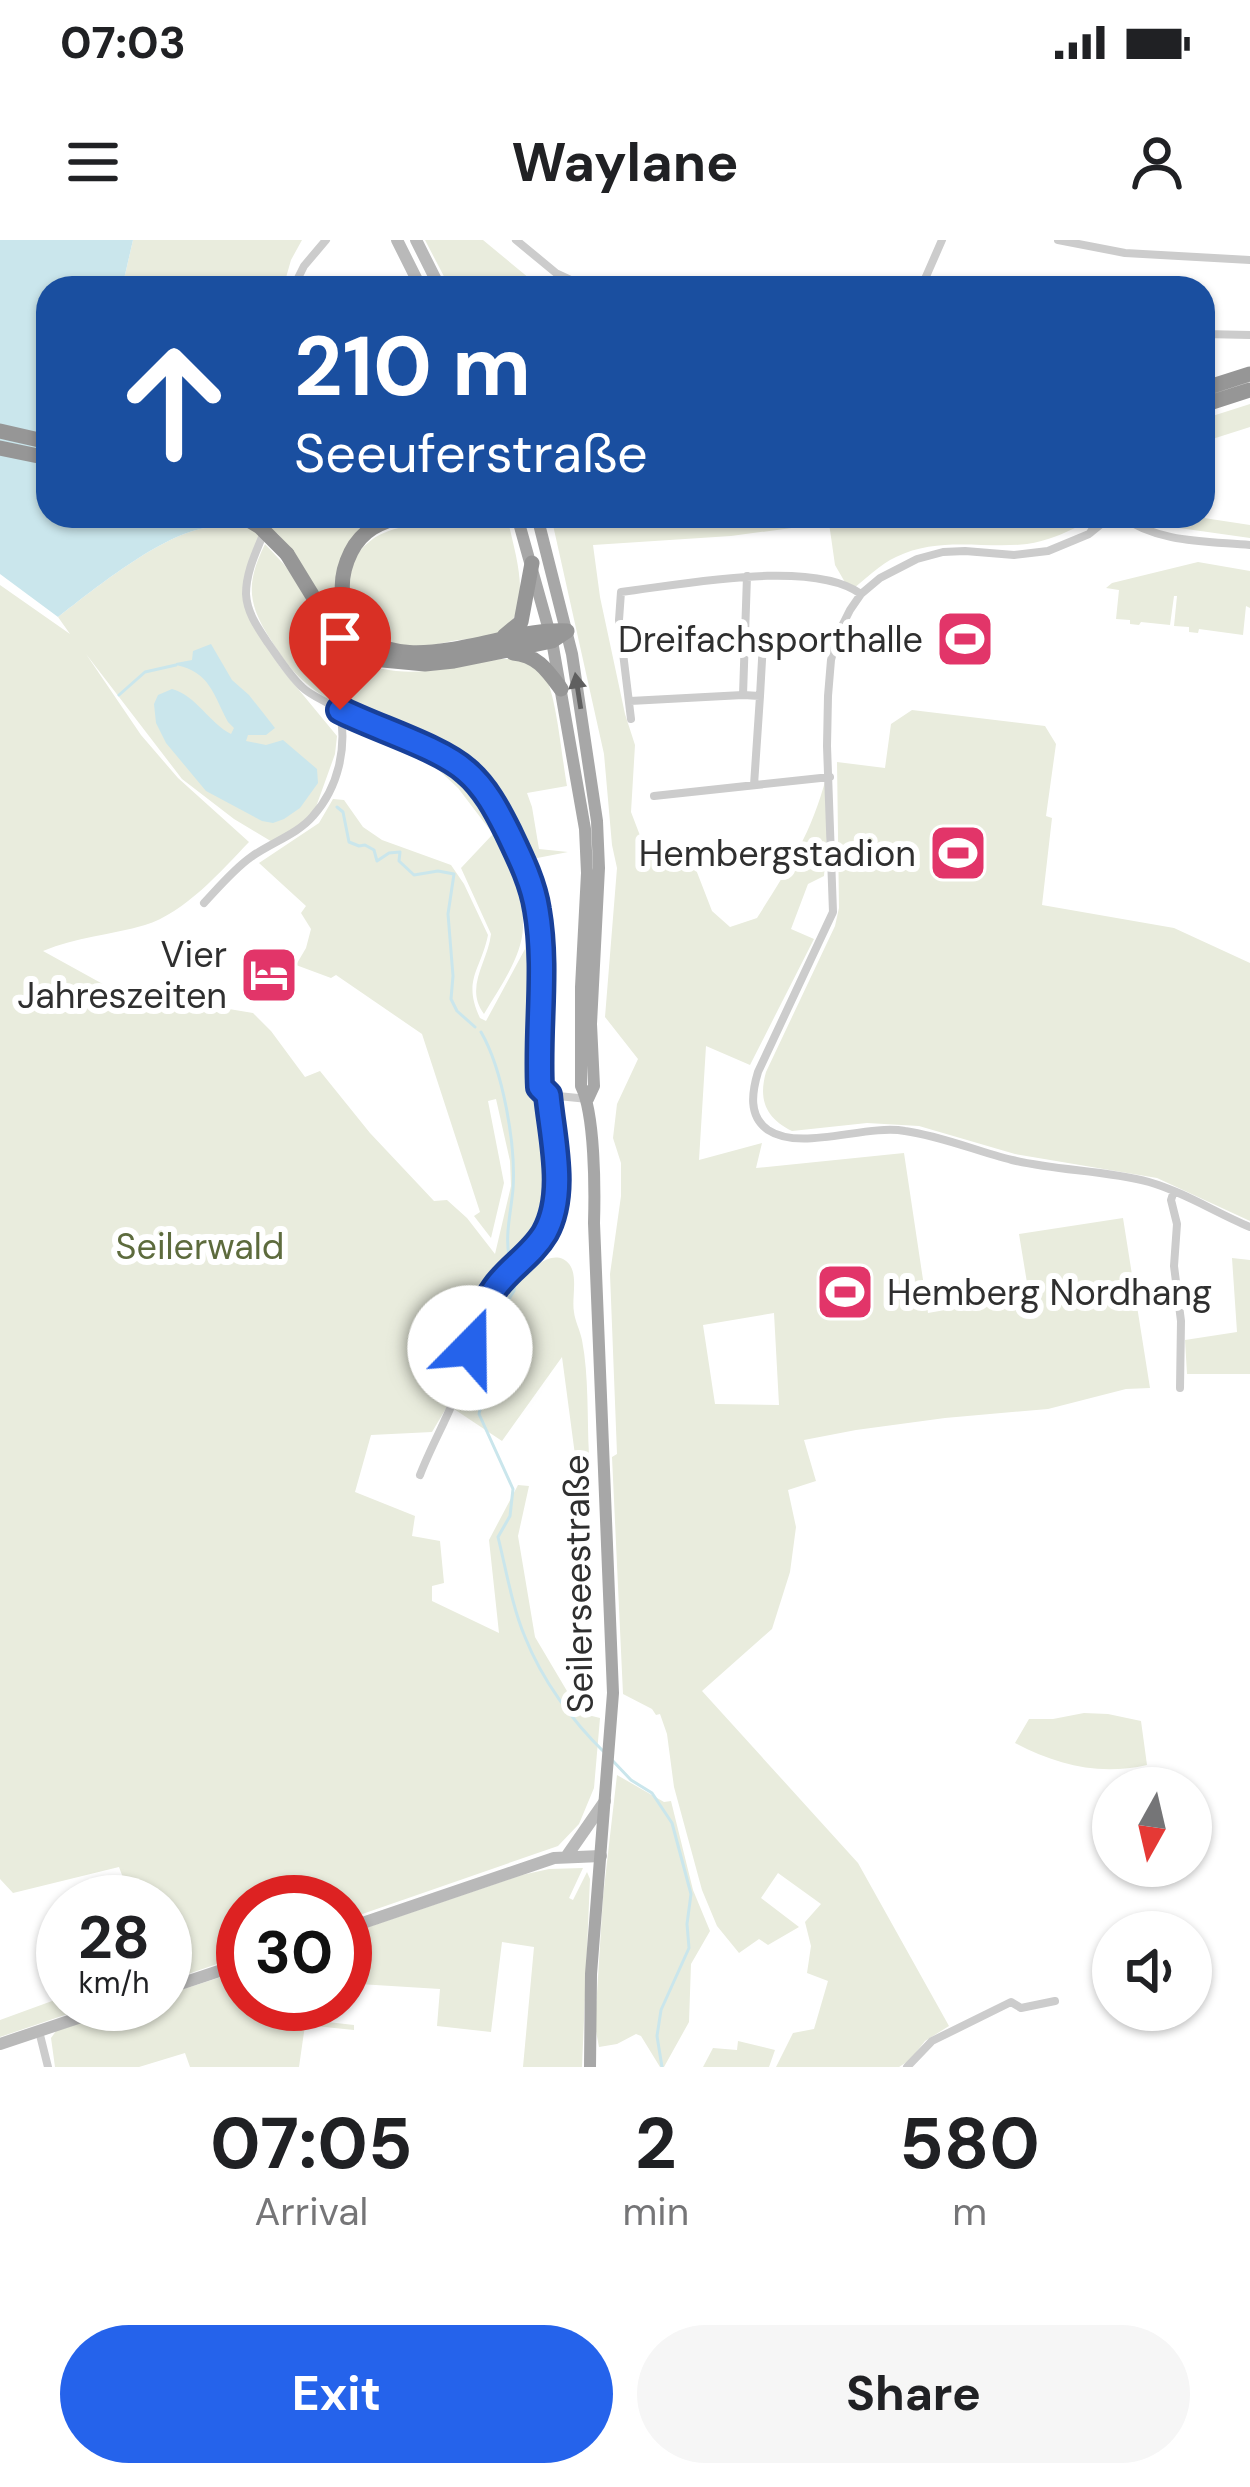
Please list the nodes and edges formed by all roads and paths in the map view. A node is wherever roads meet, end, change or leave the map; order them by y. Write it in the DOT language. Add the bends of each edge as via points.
graph roads {
  1 [pos="326,240"];
  2 [pos="397,240"];
  3 [pos="516,240"];
  4 [pos="942,240"];
  5 [pos="1058,240"];
  6 [pos="417,241"];
  7 [pos="1250,260"];
  8 [pos="299,276"];
  9 [pos="415,276"];
  10 [pos="434,276"];
  11 [pos="562,276"];
  12 [pos="926,276"];
  13 [pos="1215,334"];
  14 [pos="1250,335"];
  15 [pos="1250,374"];
  16 [pos="1215,385"];
  17 [pos="1250,390"];
  18 [pos="1215,401"];
  19 [pos="0,431"];
  20 [pos="36,439"];
  21 [pos="0,448"];
  22 [pos="36,456"];
  23 [pos="261,528"];
  24 [pos="265,528"];
  25 [pos="372,528"];
  26 [pos="521,528"];
  27 [pos="539,528"];
  28 [pos="1093,528"];
  29 [pos="1096,528"];
  30 [pos="1140,528"];
  31 [pos="1089,534"];
  32 [pos="1250,545"];
  33 [pos="532,563"];
  34 [pos="747,576"];
  35 [pos="861,594"];
  36 [pos="746,632"];
  37 [pos="556,634"];
  38 [pos="497,647"];
  39 [pos="561,688"];
  40 [pos="743,695"];
  41 [pos="760,696"];
  42 [pos="630,701"];
  43 [pos="340,710"];
  44 [pos="631,719"];
  45 [pos="830,777"];
  46 [pos="754,785"];
  47 [pos="654,796"];
  48 [pos="204,903"];
  49 [pos="548,1095"];
  50 [pos="588,1099"];
  51 [pos="1174,1191"];
  52 [pos="1250,1227"];
  53 [pos="1180,1388"];
  54 [pos="420,1475"];
  55 [pos="605,1800"];
  56 [pos="601,1856"];
  57 [pos="566,1857"];
  58 [pos="372,1920"];
  59 [pos="1055,2001"];
  60 [pos="39,2031"];
  61 [pos="0,2044"];
  62 [pos="48,2067"];
  63 [pos="590,2067"];
  64 [pos="907,2067"];
  1 -- 8 [label="street"];
  2 -- 9 [label="main road"];
  3 -- 11 [label="street"];
  4 -- 12 [label="street"];
  5 -- 7 [label="street"];
  6 -- 10 [label="main road"];
  13 -- 14 [label="street"];
  15 -- 16 [label="highway"];
  17 -- 18 [label="highway"];
  19 -- 20 [label="highway"];
  21 -- 22 [label="highway"];
  23 -- 38 [label="highway, bridge" via="331,626 362,652 424,664"];
  24 -- 43 [label="street" via="247,581 250,612 303,688"];
  25 -- 38 [label="highway" via="355,543 342,580 356,626 404,653"];
  26 -- 33 [label="main road, Seilerseestraße"];
  27 -- 37 [label="main road, Seilerseestraße"];
  28 -- 31 [label="street"];
  29 -- 31 [label="street"];
  30 -- 32 [label="street"];
  31 -- 35 [label="street" via="1034,554 929,555"];
  33 -- 37 [label="main road, Seilerseestraße"];
  33 -- 38 [label="highway" via="521,622"];
  34 -- 35 [label="street" via="841,582"];
  34 -- 36 [label="street"];
  34 -- 42 [label="street" via="621,592"];
  35 -- 45 [label="street" via="831,660"];
  36 -- 40 [label="street"];
  36 -- 41 [label="street" via="763,642"];
  37 -- 38 [label="highway"];
  37 -- 39 [label="main road, Seilerseestraße"];
  50 -- 37 [label="main road, Seilerseestraße, one-way" via="597,821"];
  38 -- 39 [label="highway" via="534,658"];
  39 -- 50 [label="main road, Seilerseestraße" via="585,829 581,1086"];
  40 -- 41 [label="street"];
  40 -- 42 [label="street"];
  41 -- 46 [label="street"];
  42 -- 44 [label="street"];
  43 -- 48 [label="street" via="338,772 312,818 248,858"];
  43 -- 49 [label="street" via="452,762 494,804 537,909 540,1087"];
  45 -- 46 [label="street"];
  45 -- 51 [label="street" via="833,912 758,1072 752,1092 760,1122 791,1139 910,1131"];
  46 -- 47 [label="street"];
  49 -- 50 [label="street"];
  49 -- 54 [label="street" via="556,1176 546,1232 495,1287"];
  50 -- 55 [label="main road, Seilerseestraße" via="612,1651"];
  51 -- 52 [label="street"];
  51 -- 53 [label="street"];
  55 -- 56 [label="main road, Seilerseestraße"];
  55 -- 57 [label="main road"];
  56 -- 57 [label="main road"];
  56 -- 63 [label="main road, Seilerseestraße"];
  57 -- 58 [label="main road"];
  59 -- 64 [label="street" via="1022,2008 1011,2002 932,2041"];
  60 -- 61 [label="main road"];
  60 -- 62 [label="street"];
}
